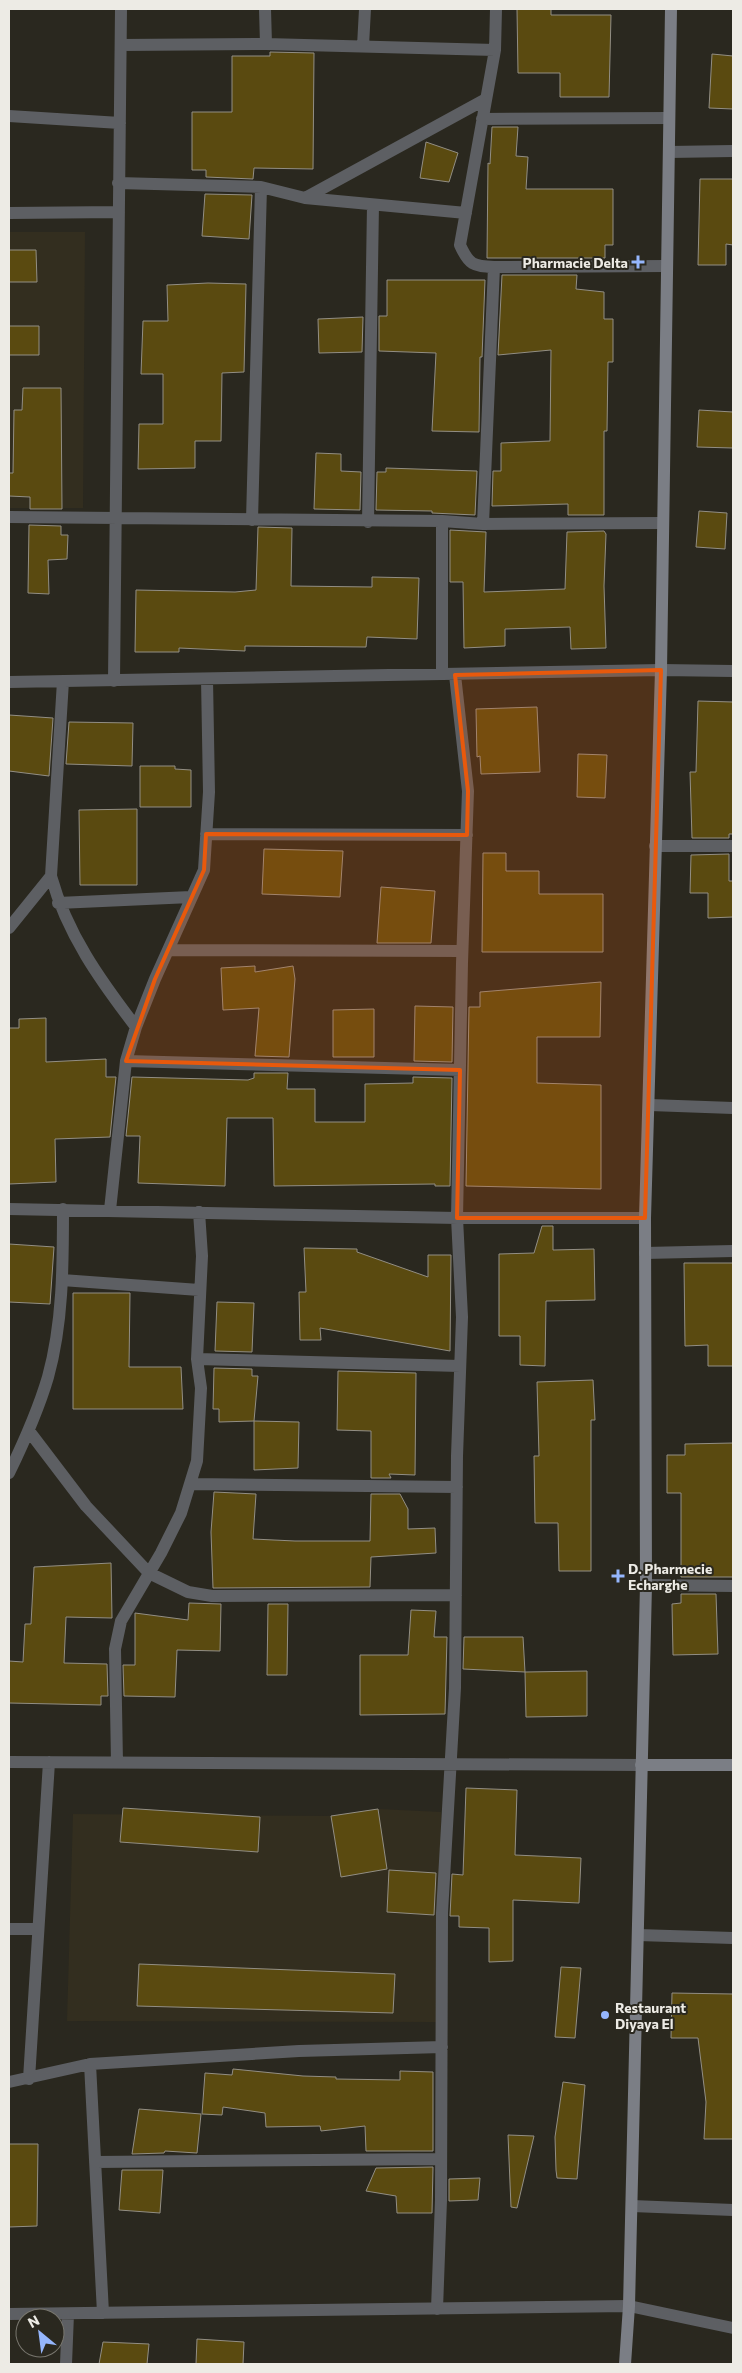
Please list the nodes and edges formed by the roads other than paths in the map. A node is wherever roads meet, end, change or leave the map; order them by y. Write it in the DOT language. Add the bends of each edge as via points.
graph roads {
  1 [pos="121,9"];
  2 [pos="266,9"];
  3 [pos="365,9"];
  4 [pos="496,9"];
  5 [pos="671,9"];
  6 [pos="266,44"];
  7 [pos="121,45"];
  8 [pos="364,46"];
  9 [pos="495,50"];
  10 [pos="486,99"];
  11 [pos="9,116"];
  12 [pos="669,118"];
  13 [pos="482,119"];
  14 [pos="120,123"];
  15 [pos="733,151"];
  16 [pos="669,152"];
  17 [pos="118,183"];
  18 [pos="261,188"];
  19 [pos="305,198"];
  20 [pos="373,205"];
  21 [pos="119,212"];
  22 [pos="9,213"];
  23 [pos="466,213"];
  24 [pos="666,266"];
  25 [pos="494,267"];
  26 [pos="9,517"];
  27 [pos="116,517"];
  28 [pos="252,520"];
  29 [pos="442,521"];
  30 [pos="368,522"];
  31 [pos="663,523"];
  32 [pos="483,524"];
  33 [pos="661,670"];
  34 [pos="733,671"];
  35 [pos="448,675"];
  36 [pos="207,679"];
  37 [pos="114,681"];
  38 [pos="9,682"];
  39 [pos="63,682"];
  40 [pos="206,834"];
  41 [pos="467,835"];
  42 [pos="655,846"];
  43 [pos="733,846"];
  44 [pos="51,876"];
  45 [pos="191,897"];
  46 [pos="58,903"];
  47 [pos="9,928"];
  48 [pos="168,950"];
  49 [pos="462,951"];
  50 [pos="136,1027"];
  51 [pos="126,1061"];
  52 [pos="460,1070"];
  53 [pos="650,1104"];
  54 [pos="733,1108"];
  55 [pos="9,1209"];
  56 [pos="63,1209"];
  57 [pos="110,1210"];
  58 [pos="199,1212"];
  59 [pos="457,1218"];
  60 [pos="645,1218"];
  61 [pos="733,1251"];
  62 [pos="645,1253"];
  63 [pos="62,1280"];
  64 [pos="199,1290"];
  65 [pos="198,1359"];
  66 [pos="460,1366"];
  67 [pos="29,1431"];
  68 [pos="9,1473"];
  69 [pos="191,1484"];
  70 [pos="456,1486"];
  71 [pos="149,1573"];
  72 [pos="646,1585"];
  73 [pos="733,1586"];
  74 [pos="456,1595"];
  75 [pos="9,1762"];
  76 [pos="49,1762"];
  77 [pos="117,1763"];
  78 [pos="451,1764"];
  79 [pos="642,1765"];
  80 [pos="733,1765"];
  81 [pos="9,1929"];
  82 [pos="37,1929"];
  83 [pos="638,1935"];
  84 [pos="733,1938"];
  85 [pos="442,2047"];
  86 [pos="90,2064"];
  87 [pos="29,2079"];
  88 [pos="9,2082"];
  89 [pos="441,2159"];
  90 [pos="95,2162"];
  91 [pos="632,2206"];
  92 [pos="733,2210"];
  93 [pos="629,2306"];
  94 [pos="437,2309"];
  95 [pos="103,2313"];
  96 [pos="9,2314"];
  97 [pos="68,2314"];
  98 [pos="733,2328"];
  99 [pos="66,2364"];
  100 [pos="625,2364"];
  1 -- 7 [label="street"];
  2 -- 6 [label="street"];
  3 -- 8 [label="street"];
  4 -- 9 [label="street"];
  5 -- 12 [label="main road"];
  6 -- 7 [label="street"];
  6 -- 8 [label="street"];
  7 -- 14 [label="street"];
  8 -- 9 [label="street"];
  9 -- 10 [label="street"];
  10 -- 13 [label="street"];
  10 -- 19 [label="street"];
  11 -- 14 [label="street"];
  12 -- 13 [label="street"];
  12 -- 16 [label="main road"];
  13 -- 23 [label="street"];
  14 -- 17 [label="street"];
  15 -- 16 [label="street"];
  16 -- 24 [label="main road"];
  17 -- 18 [label="street"];
  17 -- 21 [label="street"];
  18 -- 19 [label="street"];
  18 -- 28 [label="street"];
  19 -- 20 [label="street"];
  20 -- 23 [label="street"];
  20 -- 30 [label="street"];
  21 -- 22 [label="street"];
  21 -- 27 [label="street"];
  23 -- 25 [label="street" via="460,245 467,260 478,266"];
  24 -- 25 [label="street"];
  24 -- 31 [label="main road"];
  25 -- 32 [label="street"];
  26 -- 27 [label="street"];
  27 -- 28 [label="street"];
  27 -- 37 [label="street"];
  28 -- 30 [label="street"];
  29 -- 30 [label="street"];
  29 -- 32 [label="street"];
  29 -- 35 [label="street"];
  31 -- 32 [label="street"];
  31 -- 33 [label="main road"];
  33 -- 34 [label="street"];
  33 -- 35 [label="street"];
  33 -- 42 [label="main road"];
  35 -- 36 [label="street"];
  35 -- 41 [label="street" via="468,791"];
  36 -- 37 [label="street"];
  36 -- 40 [label="street" via="209,792"];
  37 -- 39 [label="street"];
  38 -- 39 [label="street"];
  39 -- 44 [label="street"];
  40 -- 41 [label="street"];
  40 -- 45 [label="street" via="204,870"];
  41 -- 49 [label="street"];
  42 -- 43 [label="street"];
  42 -- 53 [label="main road"];
  44 -- 46 [label="street"];
  44 -- 47 [label="street"];
  45 -- 46 [label="street"];
  45 -- 48 [label="street"];
  46 -- 50 [label="street" via="100,980"];
  48 -- 49 [label="street"];
  48 -- 50 [label="street"];
  49 -- 52 [label="street"];
  50 -- 51 [label="street"];
  51 -- 52 [label="street"];
  51 -- 57 [label="street"];
  52 -- 59 [label="street"];
  53 -- 54 [label="street"];
  53 -- 60 [label="main road"];
  55 -- 56 [label="street"];
  56 -- 57 [label="street"];
  56 -- 63 [label="street"];
  57 -- 58 [label="street"];
  58 -- 59 [label="street"];
  58 -- 64 [label="street" via="202,1256"];
  59 -- 60 [label="street"];
  59 -- 66 [label="street" via="462,1317"];
  60 -- 62 [label="main road"];
  61 -- 62 [label="street"];
  62 -- 72 [label="main road"];
  63 -- 64 [label="street"];
  63 -- 67 [label="street" via="48,1376"];
  64 -- 65 [label="street"];
  65 -- 66 [label="street"];
  65 -- 69 [label="street" via="200,1388 196,1461"];
  66 -- 70 [label="street"];
  67 -- 68 [label="street"];
  67 -- 71 [label="street" via="86,1506"];
  69 -- 70 [label="street"];
  69 -- 71 [label="street" via="181,1513"];
  70 -- 74 [label="street"];
  71 -- 74 [label="street" via="188,1592 212,1596"];
  71 -- 77 [label="street" via="121,1621 115,1649"];
  72 -- 73 [label="street"];
  72 -- 79 [label="main road"];
  74 -- 78 [label="street"];
  75 -- 76 [label="street"];
  76 -- 77 [label="street"];
  76 -- 82 [label="street"];
  77 -- 78 [label="street"];
  78 -- 79 [label="street"];
  78 -- 85 [label="street" via="442,1913"];
  79 -- 80 [label="main road"];
  79 -- 83 [label="main road"];
  81 -- 82 [label="street"];
  82 -- 87 [label="street"];
  83 -- 84 [label="street"];
  83 -- 91 [label="main road"];
  85 -- 86 [label="street" via="299,2051"];
  85 -- 89 [label="street"];
  86 -- 87 [label="street"];
  86 -- 90 [label="street"];
  87 -- 88 [label="street"];
  89 -- 90 [label="street"];
  89 -- 94 [label="street"];
  90 -- 95 [label="street"];
  91 -- 92 [label="street"];
  91 -- 93 [label="main road"];
  93 -- 94 [label="street"];
  93 -- 98 [label="street"];
  93 -- 100 [label="main road"];
  94 -- 95 [label="street"];
  95 -- 97 [label="street"];
  96 -- 97 [label="street"];
  97 -- 99 [label="street"];
}
